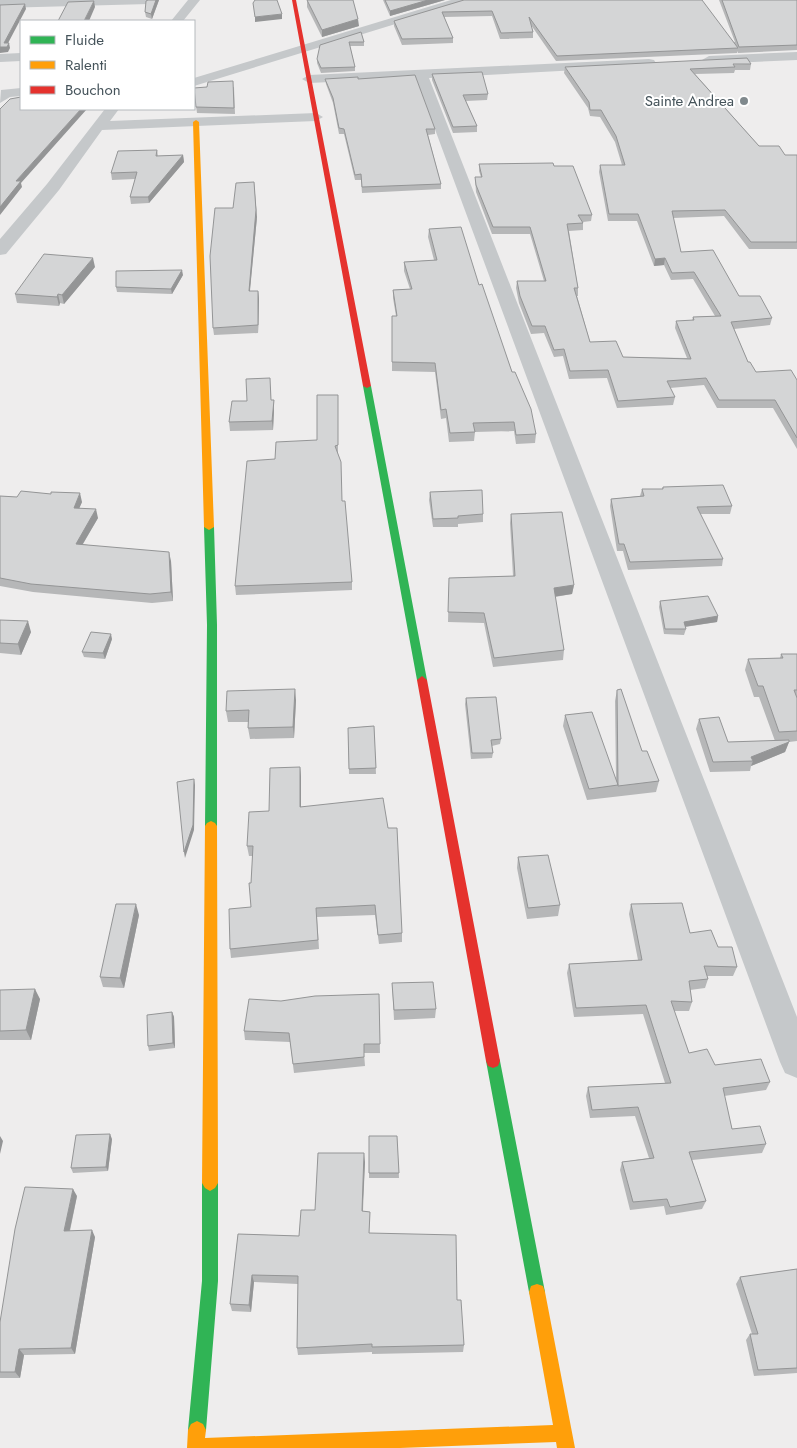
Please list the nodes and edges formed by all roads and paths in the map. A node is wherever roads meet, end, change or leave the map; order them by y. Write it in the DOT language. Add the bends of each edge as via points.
graph roads {
  1 [pos="149,0"];
  2 [pos="194,0"];
  3 [pos="294,0"];
  4 [pos="463,0"];
  5 [pos="0,4"];
  6 [pos="178,20"];
  7 [pos="303,48"];
  8 [pos="797,56"];
  9 [pos="20,57"];
  10 [pos="0,58"];
  11 [pos="698,61"];
  12 [pos="658,63"];
  13 [pos="421,74"];
  14 [pos="309,79"];
  15 [pos="195,82"];
  16 [pos="20,92"];
  17 [pos="2,95"];
  18 [pos="111,110"];
  19 [pos="316,117"];
  20 [pos="196,122"];
  21 [pos="98,126"];
  22 [pos="0,250"];
  23 [pos="797,1062"];
  24 [pos="563,1433"];
  25 [pos="566,1448"];
  1 -- 5 [label="street"];
  2 -- 6 [label="street"];
  3 -- 7 [label="street"];
  4 -- 7 [label="street"];
  7 -- 14 [label="street"];
  7 -- 15 [label="street"];
  8 -- 11 [label="street"];
  9 -- 10 [label="street"];
  12 -- 13 [label="street"];
  13 -- 14 [label="street"];
  13 -- 23 [label="street"];
  14 -- 19 [label="street"];
  16 -- 17 [label="street"];
  18 -- 21 [label="street"];
  19 -- 20 [label="street"];
  19 -- 24 [label="street"];
  20 -- 21 [label="street"];
  20 -- 24 [label="street" via="212,645 210,1281 195,1447"];
  21 -- 22 [label="street" via="53,187"];
  24 -- 25 [label="street"];
}
